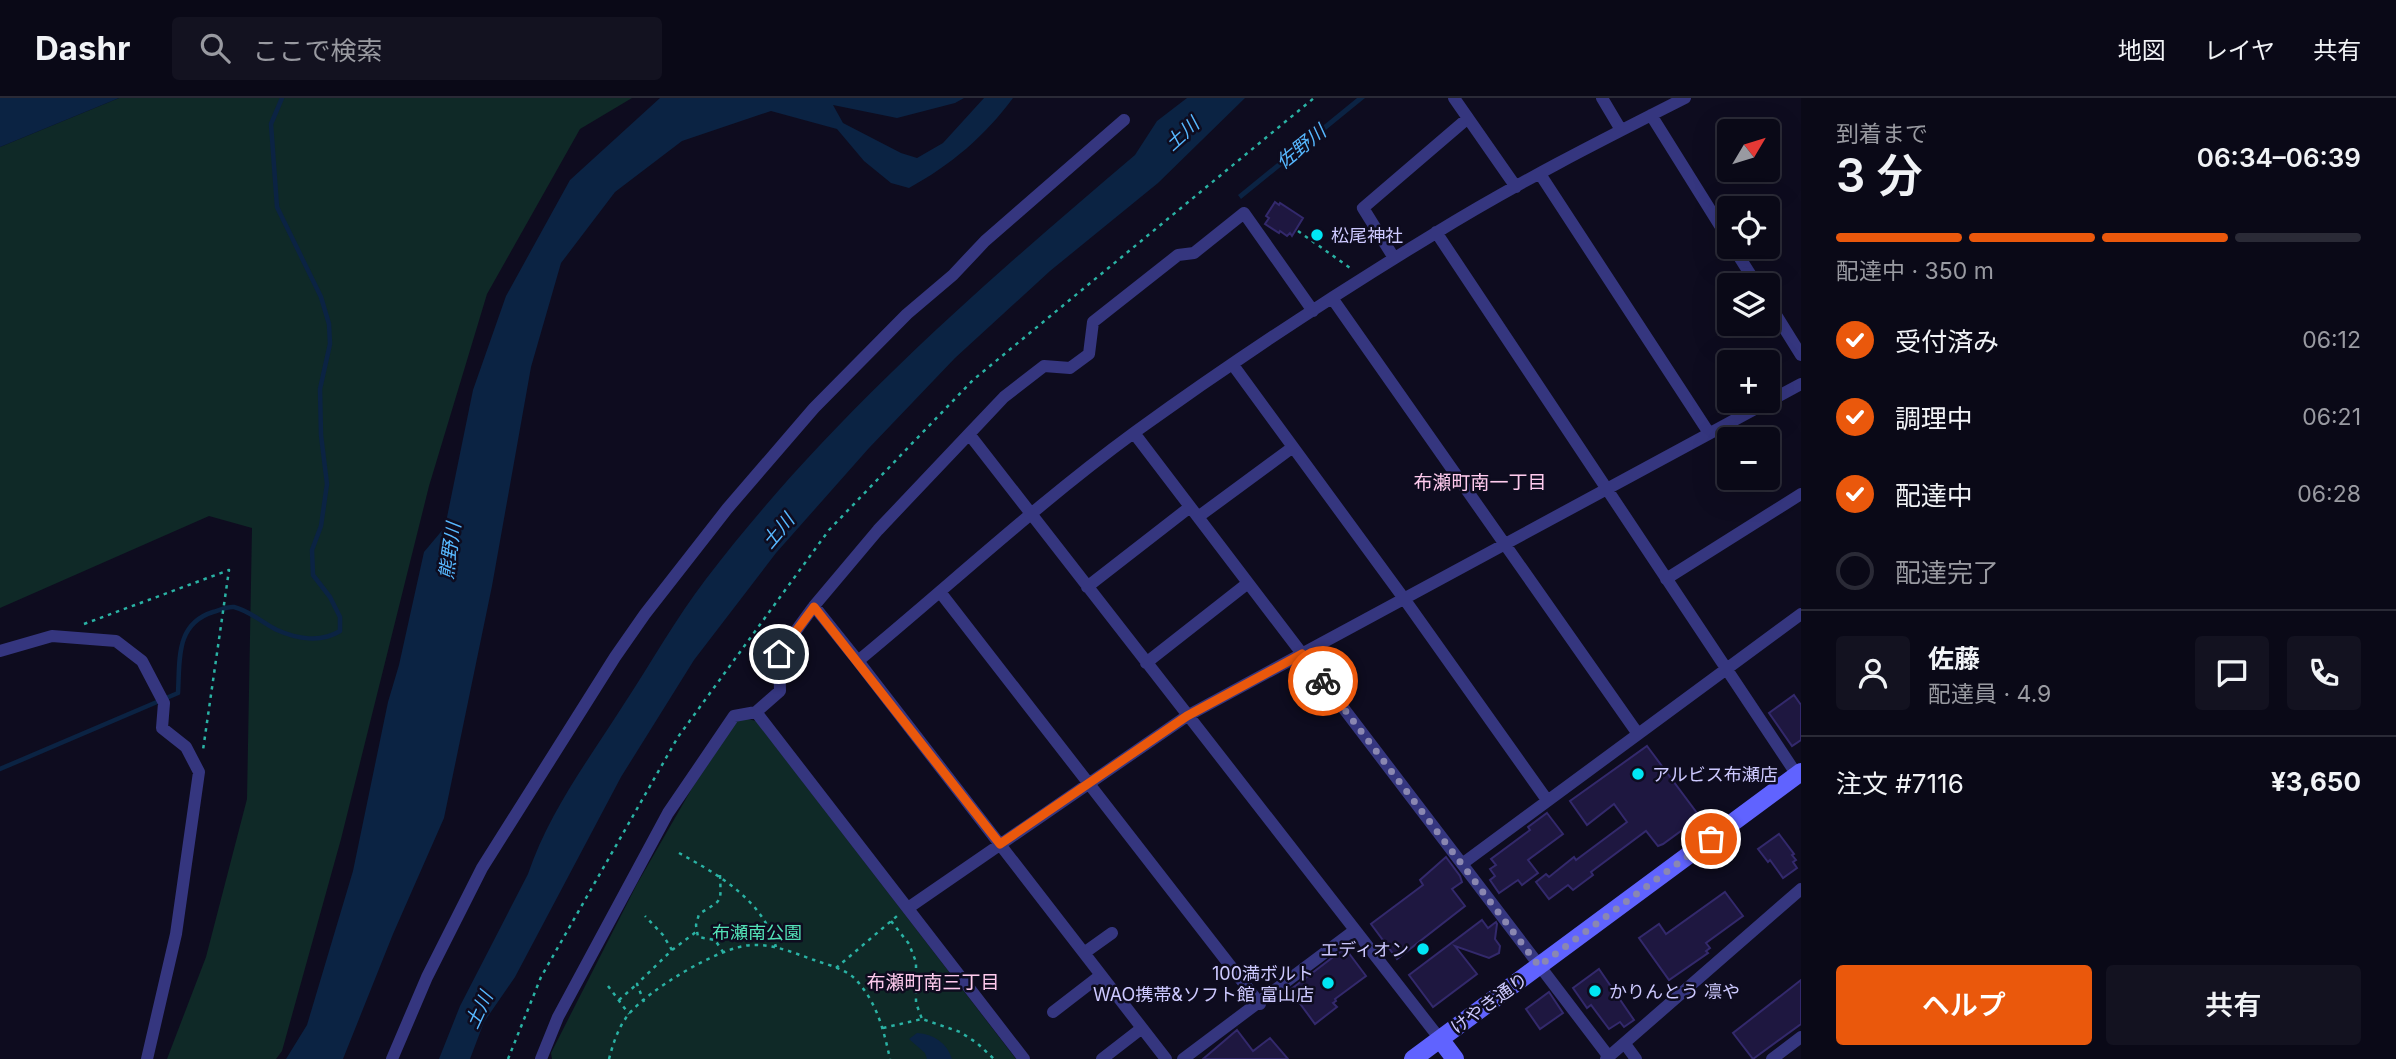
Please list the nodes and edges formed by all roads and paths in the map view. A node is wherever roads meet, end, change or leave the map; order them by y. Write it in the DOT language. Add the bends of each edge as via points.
graph roads {
  1 [pos="1454,98"];
  2 [pos="1602,98"];
  3 [pos="1685,98"];
  4 [pos="1651,115"];
  5 [pos="1468,118"];
  6 [pos="1124,120"];
  7 [pos="1621,130"];
  8 [pos="1540,174"];
  9 [pos="1516,187"];
  10 [pos="1717,221"];
  11 [pos="1298,231"];
  12 [pos="1436,232"];
  13 [pos="1394,258"];
  14 [pos="1364,278"];
  15 [pos="1332,298"];
  16 [pos="1313,310"];
  17 [pos="1780,321"];
  18 [pos="1801,355"];
  19 [pos="1233,365"];
  20 [pos="1801,384"];
  21 [pos="1134,433"];
  22 [pos="1709,433"];
  23 [pos="969,434"];
  24 [pos="1293,447"];
  25 [pos="1607,490"];
  26 [pos="1801,494"];
  27 [pos="1194,512"];
  28 [pos="1030,514"];
  29 [pos="1505,544"];
  30 [pos="1666,579"];
  31 [pos="1248,583"];
  32 [pos="1087,587"];
  33 [pos="940,592"];
  34 [pos="1405,600"];
  35 [pos="814,607"];
  36 [pos="1801,614"];
  37 [pos="77,627"];
  38 [pos="0,651"];
  39 [pos="1302,654"];
  40 [pos="858,661"];
  41 [pos="1146,663"];
  42 [pos="1726,669"];
  43 [pos="756,712"];
  44 [pos="1187,716"];
  45 [pos="1638,734"];
  46 [pos="199,772"];
  47 [pos="1799,774"];
  48 [pos="1089,784"];
  49 [pos="1547,800"];
  50 [pos="1000,844"];
  51 [pos="679,853"];
  52 [pos="1462,864"];
  53 [pos="720,875"];
  54 [pos="1801,889"];
  55 [pos="908,908"];
  56 [pos="645,916"];
  57 [pos="1355,930"];
  58 [pos="696,932"];
  59 [pos="1112,933"];
  60 [pos="776,947"];
  61 [pos="672,950"];
  62 [pos="723,953"];
  63 [pos="1084,953"];
  64 [pos="1539,966"];
  65 [pos="836,968"];
  66 [pos="1101,975"];
  67 [pos="636,984"];
  68 [pos="608,986"];
  69 [pos="619,1000"];
  70 [pos="644,1002"];
  71 [pos="1260,1004"];
  72 [pos="1053,1012"];
  73 [pos="629,1013"];
  74 [pos="922,1020"];
  75 [pos="883,1028"];
  76 [pos="1142,1028"];
  77 [pos="1801,1037"];
  78 [pos="1440,1039"];
  79 [pos="1625,1044"];
  80 [pos="1789,1054"];
  81 [pos="542,1058"];
  82 [pos="1607,1058"];
  83 [pos="147,1059"];
  84 [pos="391,1059"];
  85 [pos="609,1059"];
  86 [pos="890,1059"];
  87 [pos="994,1059"];
  88 [pos="1024,1059"];
  89 [pos="1102,1059"];
  90 [pos="1166,1059"];
  91 [pos="1183,1059"];
  92 [pos="1413,1059"];
  93 [pos="1454,1059"];
  94 [pos="1636,1059"];
  95 [pos="1772,1059"];
  1 -- 5 [label="street"];
  2 -- 7 [label="street"];
  3 -- 4 [label="street"];
  4 -- 7 [label="street"];
  4 -- 10 [label="street"];
  5 -- 9 [label="street"];
  5 -- 13 [label="street" via="1363,208"];
  6 -- 84 [label="street" via="985,241 814,408 645,614 482,868"];
  7 -- 8 [label="street"];
  8 -- 9 [label="street"];
  8 -- 22 [label="street"];
  9 -- 12 [label="street"];
  11 -- 14 [label="path"];
  12 -- 13 [label="street"];
  12 -- 25 [label="street"];
  13 -- 14 [label="street"];
  14 -- 15 [label="street"];
  15 -- 16 [label="street"];
  15 -- 29 [label="street"];
  16 -- 19 [label="street"];
  16 -- 23 [label="street" via="1244,213 1195,253 1178,255 1093,322 1090,354 1070,368 1044,366 1004,397"];
  17 -- 18 [label="street"];
  19 -- 21 [label="street"];
  19 -- 24 [label="street"];
  20 -- 22 [label="street"];
  21 -- 27 [label="street"];
  21 -- 28 [label="street"];
  22 -- 25 [label="street"];
  23 -- 28 [label="street"];
  23 -- 35 [label="street" via="878,530"];
  24 -- 27 [label="street"];
  24 -- 34 [label="street"];
  25 -- 29 [label="street"];
  25 -- 30 [label="street"];
  26 -- 30 [label="street"];
  27 -- 31 [label="street"];
  27 -- 32 [label="street"];
  28 -- 32 [label="street"];
  28 -- 33 [label="street"];
  29 -- 34 [label="street"];
  29 -- 45 [label="street"];
  30 -- 42 [label="street"];
  31 -- 39 [label="street"];
  31 -- 41 [label="street"];
  32 -- 41 [label="street"];
  33 -- 40 [label="street"];
  33 -- 48 [label="street"];
  34 -- 39 [label="street"];
  34 -- 49 [label="street"];
  35 -- 40 [label="street"];
  35 -- 43 [label="street" via="779,654 780,691"];
  36 -- 42 [label="street"];
  37 -- 46 [label="path" via="229,570"];
  38 -- 46 [label="street" via="51,636 116,641 142,661 164,703 162,728 186,747"];
  39 -- 44 [label="street"];
  39 -- 52 [label="street"];
  40 -- 50 [label="street"];
  41 -- 44 [label="street"];
  42 -- 45 [label="street"];
  42 -- 47 [label="street"];
  43 -- 55 [label="street"];
  43 -- 81 [label="street" via="734,716 558,1017"];
  44 -- 48 [label="street"];
  44 -- 57 [label="street"];
  45 -- 49 [label="street"];
  46 -- 83 [label="street" via="177,934"];
  47 -- 64 [label="street, けやき通り"];
  48 -- 50 [label="street"];
  48 -- 71 [label="street"];
  49 -- 52 [label="street"];
  50 -- 55 [label="street"];
  50 -- 63 [label="street"];
  51 -- 53 [label="path"];
  52 -- 64 [label="street"];
  53 -- 58 [label="path" via="720,900 699,914"];
  53 -- 60 [label="path" via="746,898 773,934"];
  54 -- 79 [label="street"];
  55 -- 88 [label="street"];
  56 -- 61 [label="path"];
  57 -- 71 [label="street"];
  57 -- 78 [label="street"];
  58 -- 61 [label="path"];
  58 -- 62 [label="path" via="698,937 715,940"];
  59 -- 63 [label="street"];
  60 -- 62 [label="path" via="750,945"];
  60 -- 65 [label="path"];
  61 -- 67 [label="path"];
  62 -- 70 [label="path" via="695,964"];
  63 -- 66 [label="street"];
  64 -- 78 [label="street, けやき通り"];
  64 -- 82 [label="street"];
  65 -- 74 [label="path" via="891,920 916,962 916,1003"];
  65 -- 75 [label="path" via="855,978"];
  66 -- 72 [label="street"];
  66 -- 76 [label="street"];
  67 -- 69 [label="path"];
  67 -- 70 [label="path"];
  68 -- 69 [label="path"];
  69 -- 73 [label="path"];
  70 -- 73 [label="path"];
  71 -- 91 [label="street"];
  73 -- 85 [label="path"];
  74 -- 75 [label="path"];
  74 -- 87 [label="path" via="960,1032"];
  75 -- 86 [label="path"];
  76 -- 89 [label="street"];
  76 -- 90 [label="street"];
  77 -- 80 [label="street"];
  78 -- 92 [label="street, けやき通り"];
  78 -- 93 [label="street"];
  79 -- 82 [label="street"];
  79 -- 94 [label="street"];
  80 -- 95 [label="street"];
}
